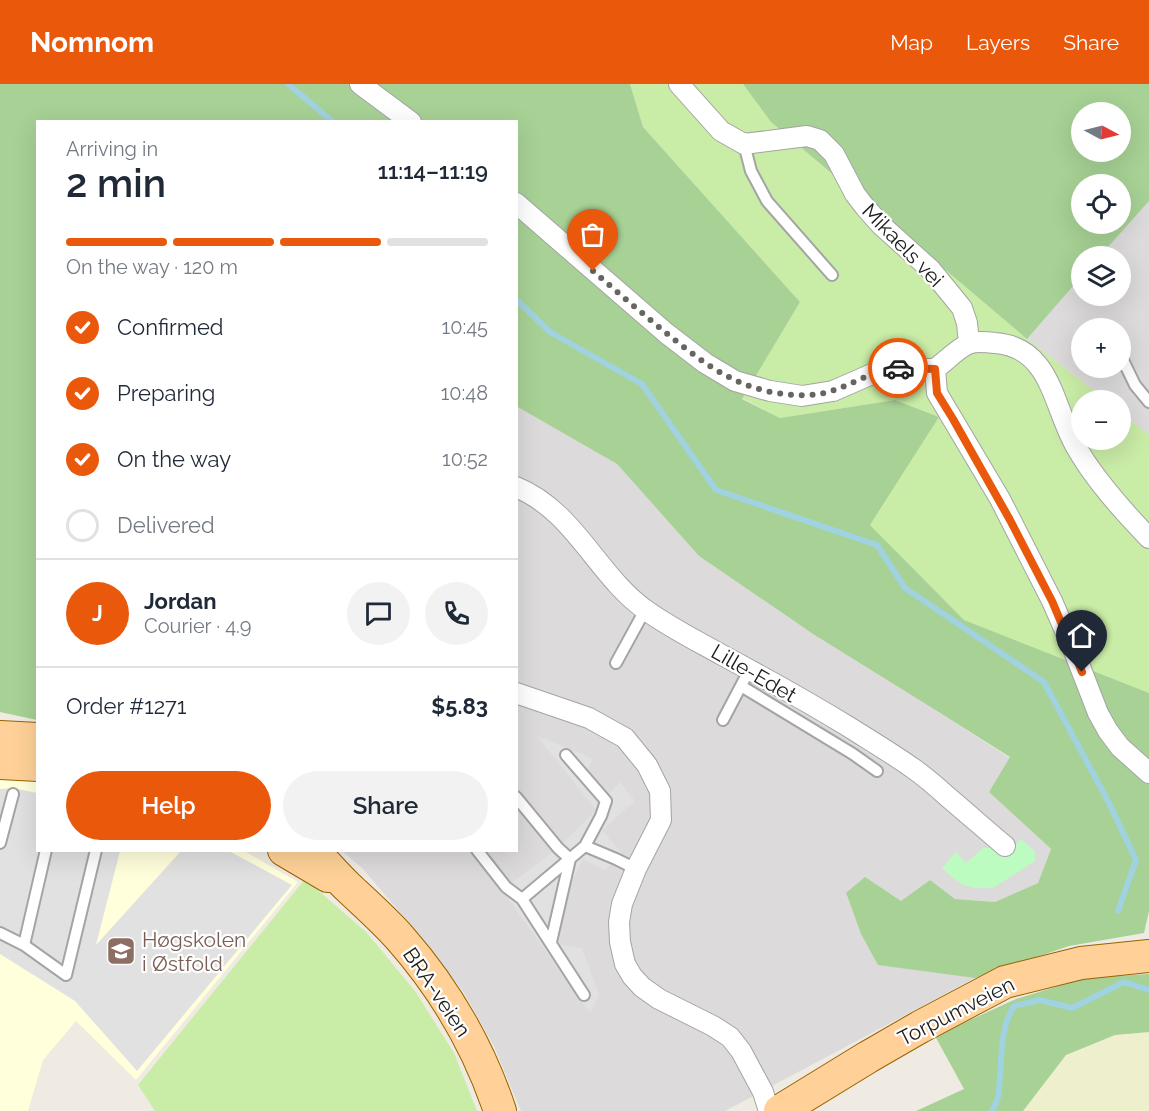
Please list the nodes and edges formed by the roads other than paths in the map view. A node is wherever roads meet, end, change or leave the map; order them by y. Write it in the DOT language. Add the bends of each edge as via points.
graph roads {
  1 [pos="360,84"];
  2 [pos="679,84"];
  3 [pos="408,120"];
  4 [pos="744,144"];
  5 [pos="518,205"];
  6 [pos="832,275"];
  7 [pos="969,343"];
  8 [pos="935,369"];
  9 [pos="1131,375"];
  10 [pos="1149,402"];
  11 [pos="518,488"];
  12 [pos="1149,538"];
  13 [pos="645,610"];
  14 [pos="616,663"];
  15 [pos="745,678"];
  16 [pos="518,694"];
  17 [pos="815,708"];
  18 [pos="723,720"];
  19 [pos="804,725"];
  20 [pos="0,737"];
  21 [pos="36,740"];
  22 [pos="566,755"];
  23 [pos="0,763"];
  24 [pos="36,765"];
  25 [pos="877,771"];
  26 [pos="1149,773"];
  27 [pos="13,794"];
  28 [pos="518,799"];
  29 [pos="0,843"];
  30 [pos="585,846"];
  31 [pos="1005,846"];
  32 [pos="46,852"];
  33 [pos="96,852"];
  34 [pos="287,852"];
  35 [pos="315,852"];
  36 [pos="479,852"];
  37 [pos="570,859"];
  38 [pos="636,869"];
  39 [pos="349,888"];
  40 [pos="522,898"];
  41 [pos="0,933"];
  42 [pos="551,942"];
  43 [pos="24,945"];
  44 [pos="1149,956"];
  45 [pos="584,995"];
  46 [pos="500,1111"];
  47 [pos="769,1111"];
  48 [pos="780,1111"];
  1 -- 3 [label="street"];
  2 -- 4 [label="street" via="721,131"];
  4 -- 6 [label="lane" via="750,171 767,201"];
  4 -- 7 [label="street, Mikaels vei" via="807,136 820,140 834,154 865,207 931,270 962,308"];
  5 -- 8 [label="street" via="666,333 735,381 802,396 833,391 879,371"];
  7 -- 8 [label="street"];
  7 -- 12 [label="street" via="1003,343 1032,357 1046,376 1074,444 1088,466"];
  8 -- 26 [label="street" via="937,393 1000,499 1052,601 1098,713 1120,747"];
  9 -- 10 [label="lane"];
  11 -- 13 [label="street, Lille-Edet" via="561,516 622,589"];
  13 -- 14 [label="lane"];
  13 -- 15 [label="street, Lille-Edet"];
  15 -- 17 [label="street, Lille-Edet"];
  15 -- 18 [label="lane"];
  15 -- 19 [label="lane"];
  16 -- 38 [label="street" via="589,718 625,738 647,765 660,791 661,820"];
  17 -- 19 [label="lane"];
  17 -- 31 [label="street, Lille-Edet" via="915,770"];
  19 -- 25 [label="lane"];
  20 -- 21 [label="main road"];
  22 -- 30 [label="lane" via="606,801"];
  23 -- 24 [label="main road"];
  27 -- 29 [label="lane"];
  28 -- 37 [label="lane"];
  30 -- 37 [label="lane"];
  30 -- 38 [label="lane"];
  32 -- 43 [label="lane"];
  33 -- 43 [label="lane" via="66,975"];
  34 -- 39 [label="main road, BRA-veien"];
  35 -- 39 [label="main road, BRA-veien"];
  36 -- 40 [label="lane" via="506,887"];
  37 -- 40 [label="lane"];
  37 -- 42 [label="lane"];
  38 -- 47 [label="street" via="619,922 625,964 642,987 659,999 730,1037 763,1092"];
  39 -- 46 [label="main road, BRA-veien" via="399,936 432,978 480,1060"];
  40 -- 42 [label="lane"];
  41 -- 43 [label="lane"];
  42 -- 45 [label="lane"];
  44 -- 48 [label="main road, Torpumveien" via="1081,963 1005,982 920,1027"];
}
